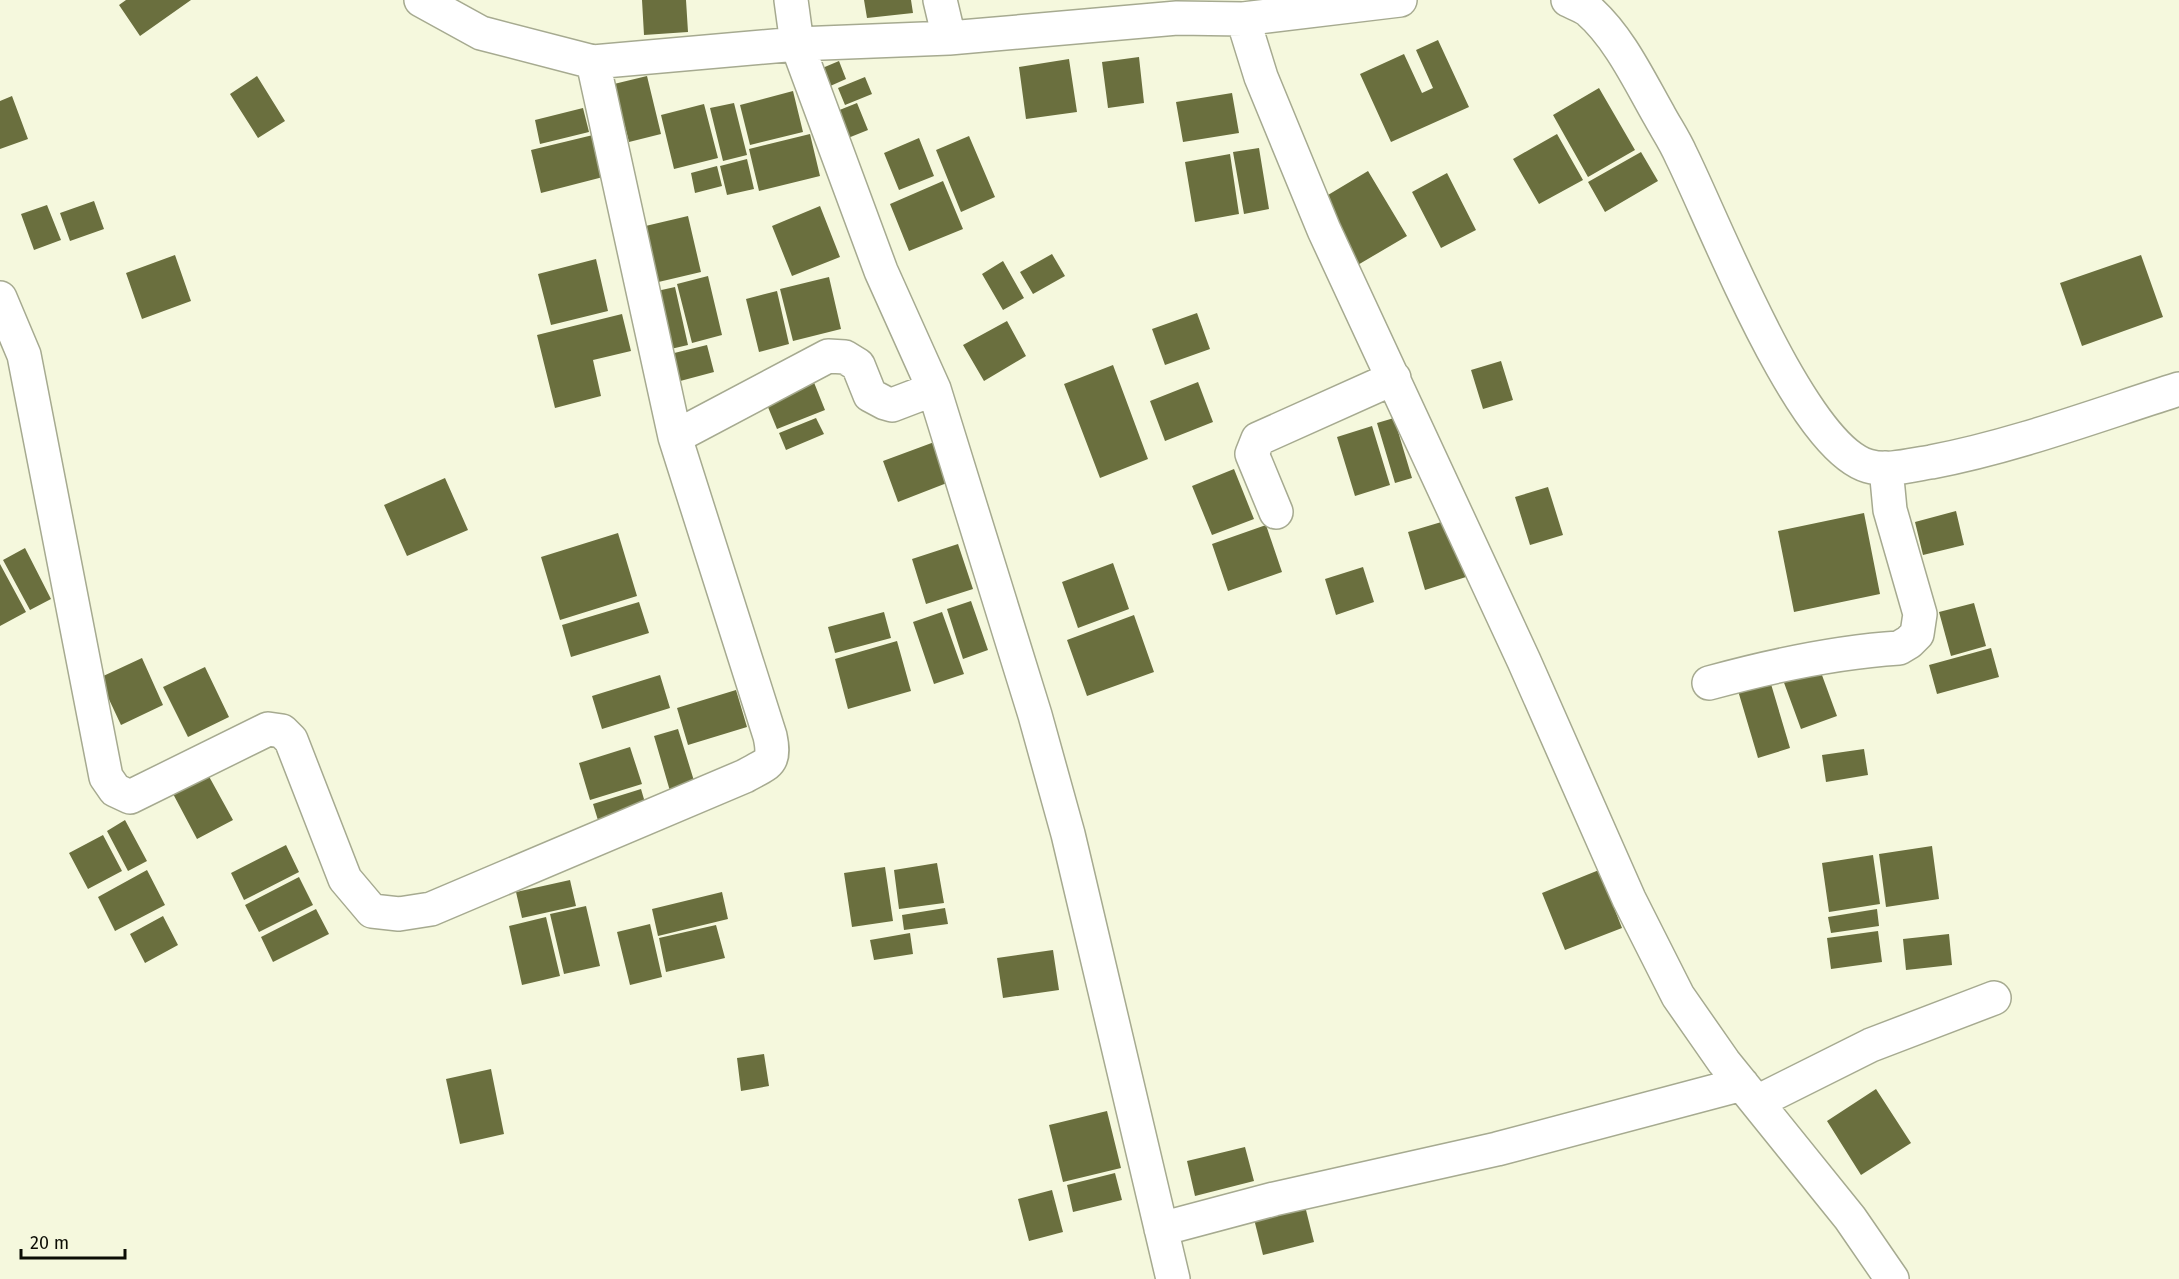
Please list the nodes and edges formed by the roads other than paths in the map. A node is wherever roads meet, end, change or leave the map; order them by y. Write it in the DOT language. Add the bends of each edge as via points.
graph roads {
  1 [pos="421,0"];
  2 [pos="791,0"];
  3 [pos="940,0"];
  4 [pos="1400,0"];
  5 [pos="1568,0"];
  6 [pos="1281,7"];
  7 [pos="1243,19"];
  8 [pos="949,38"];
  9 [pos="797,44"];
  10 [pos="593,62"];
  11 [pos="0,298"];
  12 [pos="1394,378"];
  13 [pos="934,389"];
  14 [pos="2179,389"];
  15 [pos="675,437"];
  16 [pos="1886,468"];
  17 [pos="1276,512"];
  18 [pos="1709,683"];
  19 [pos="1994,998"];
  20 [pos="1749,1093"];
  21 [pos="1161,1229"];
  22 [pos="1173,1279"];
  23 [pos="1892,1279"];
  1 -- 10 [label="street" via="481,33"];
  2 -- 9 [label="street"];
  3 -- 8 [label="street"];
  4 -- 6 [label="street"];
  5 -- 16 [label="street" via="1587,9 1630,65 1680,153 1791,383 1817,423 1852,458 1868,466"];
  6 -- 7 [label="street"];
  7 -- 8 [label="street" via="1177,18"];
  7 -- 12 [label="street" via="1260,77 1302,180"];
  8 -- 9 [label="street"];
  9 -- 10 [label="street"];
  9 -- 13 [label="street" via="881,271"];
  10 -- 15 [label="street"];
  11 -- 15 [label="street" via="27,365 106,777 115,790 130,798 268,729 282,731 291,740 345,879 372,911 399,914 431,909 745,776 770,760 770,736"];
  12 -- 17 [label="street" via="1258,439 1252,454"];
  12 -- 20 [label="street" via="1629,899 1678,996"];
  13 -- 15 [label="street" via="892,405 885,403 870,395 858,365 845,357 828,356"];
  13 -- 21 [label="street" via="1068,834"];
  14 -- 16 [label="street" via="1971,454"];
  16 -- 18 [label="street" via="1890,510 1920,614 1917,634 1899,648 1812,659"];
  19 -- 20 [label="street"];
  20 -- 21 [label="street" via="1274,1199"];
  20 -- 23 [label="street" via="1850,1218"];
  21 -- 22 [label="street"];
}
